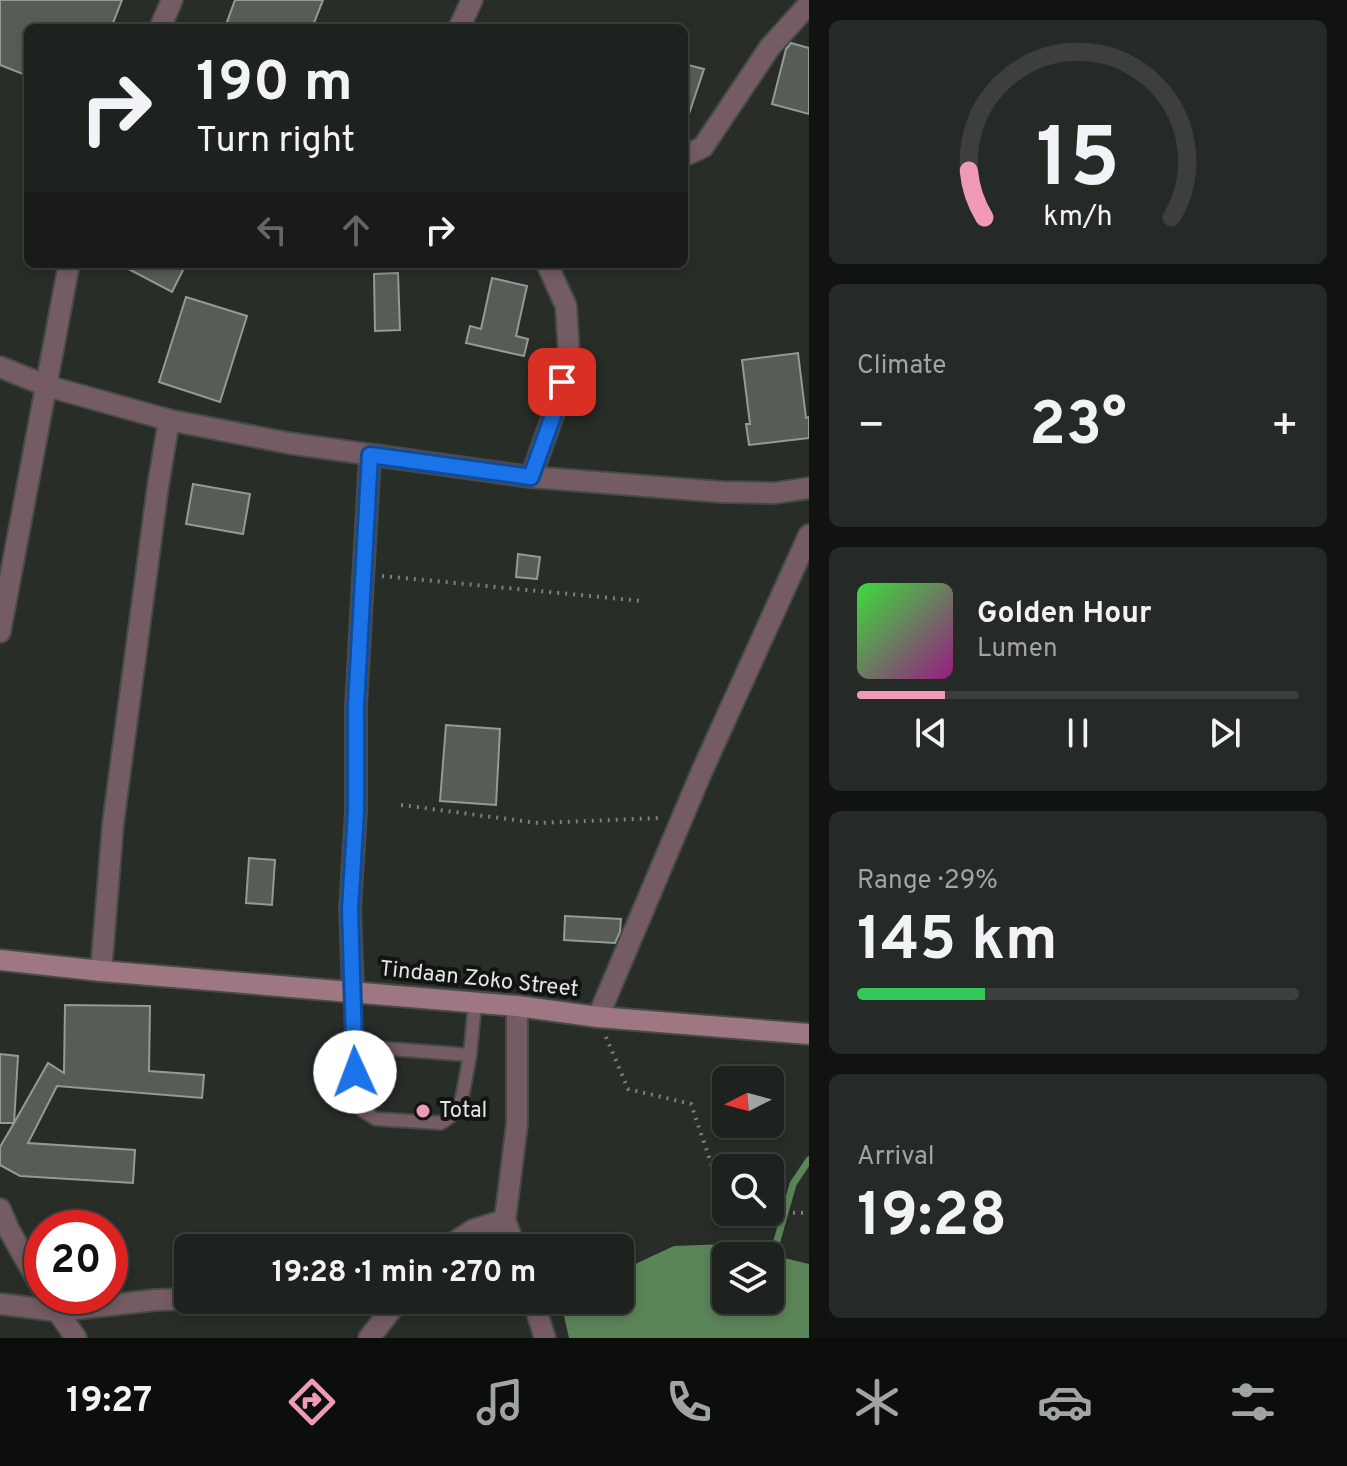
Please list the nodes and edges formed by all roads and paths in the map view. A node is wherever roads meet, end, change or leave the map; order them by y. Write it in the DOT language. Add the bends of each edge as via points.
graph roads {
  1 [pos="172,0"];
  2 [pos="472,0"];
  3 [pos="809,4"];
  4 [pos="162,24"];
  5 [pos="461,24"];
  6 [pos="688,154"];
  7 [pos="68,268"];
  8 [pos="549,268"];
  9 [pos="0,367"];
  10 [pos="47,386"];
  11 [pos="169,420"];
  12 [pos="370,455"];
  13 [pos="531,477"];
  14 [pos="809,488"];
  15 [pos="809,535"];
  16 [pos="363,574"];
  17 [pos="642,601"];
  18 [pos="0,632"];
  19 [pos="401,805"];
  20 [pos="683,817"];
  21 [pos="0,960"];
  22 [pos="101,971"];
  23 [pos="353,992"];
  24 [pos="475,1003"];
  25 [pos="517,1006"];
  26 [pos="598,1017"];
  27 [pos="809,1034"];
  28 [pos="353,1046"];
  29 [pos="470,1055"];
  30 [pos="712,1166"];
  31 [pos="0,1209"];
  32 [pos="784,1212"];
  33 [pos="809,1213"];
  34 [pos="505,1220"];
  35 [pos="467,1234"];
  36 [pos="510,1234"];
  37 [pos="24,1256"];
  38 [pos="174,1299"];
  39 [pos="128,1301"];
  40 [pos="0,1304"];
  41 [pos="24,1304"];
  42 [pos="60,1314"];
  43 [pos="388,1314"];
  44 [pos="537,1314"];
  45 [pos="76,1338"];
  46 [pos="369,1338"];
  47 [pos="545,1338"];
  1 -- 4 [label="street"];
  2 -- 5 [label="street"];
  3 -- 6 [label="street" via="770,47 703,147"];
  7 -- 10 [label="street"];
  8 -- 13 [label="street" via="566,306 569,354"];
  9 -- 10 [label="street"];
  10 -- 11 [label="street"];
  10 -- 18 [label="street"];
  11 -- 12 [label="street"];
  11 -- 22 [label="street" via="115,809"];
  12 -- 13 [label="street"];
  12 -- 16 [label="street"];
  13 -- 14 [label="street" via="722,492"];
  15 -- 20 [label="street"];
  16 -- 17 [label="path"];
  16 -- 23 [label="street" via="350,909"];
  19 -- 20 [label="path" via="538,823"];
  20 -- 26 [label="street"];
  21 -- 22 [label="main road, Tindaan Zoko Street"];
  22 -- 23 [label="main road, Tindaan Zoko Street"];
  23 -- 24 [label="main road, Tindaan Zoko Street"];
  23 -- 28 [label="lane"];
  24 -- 25 [label="main road, Tindaan Zoko Street"];
  24 -- 29 [label="lane"];
  25 -- 26 [label="main road, Tindaan Zoko Street"];
  25 -- 34 [label="street" via="517,1124"];
  26 -- 27 [label="main road, Tindaan Zoko Street"];
  26 -- 30 [label="path" via="628,1089 691,1104"];
  28 -- 29 [label="lane"];
  28 -- 29 [label="lane" via="356,1099 376,1119 441,1123 454,1114 462,1098"];
  31 -- 37 [label="street"];
  32 -- 33 [label="path"];
  34 -- 35 [label="street"];
  34 -- 36 [label="street"];
  38 -- 39 [label="street"];
  40 -- 41 [label="street"];
  42 -- 45 [label="street"];
  43 -- 46 [label="street"];
  44 -- 47 [label="street"];
}
